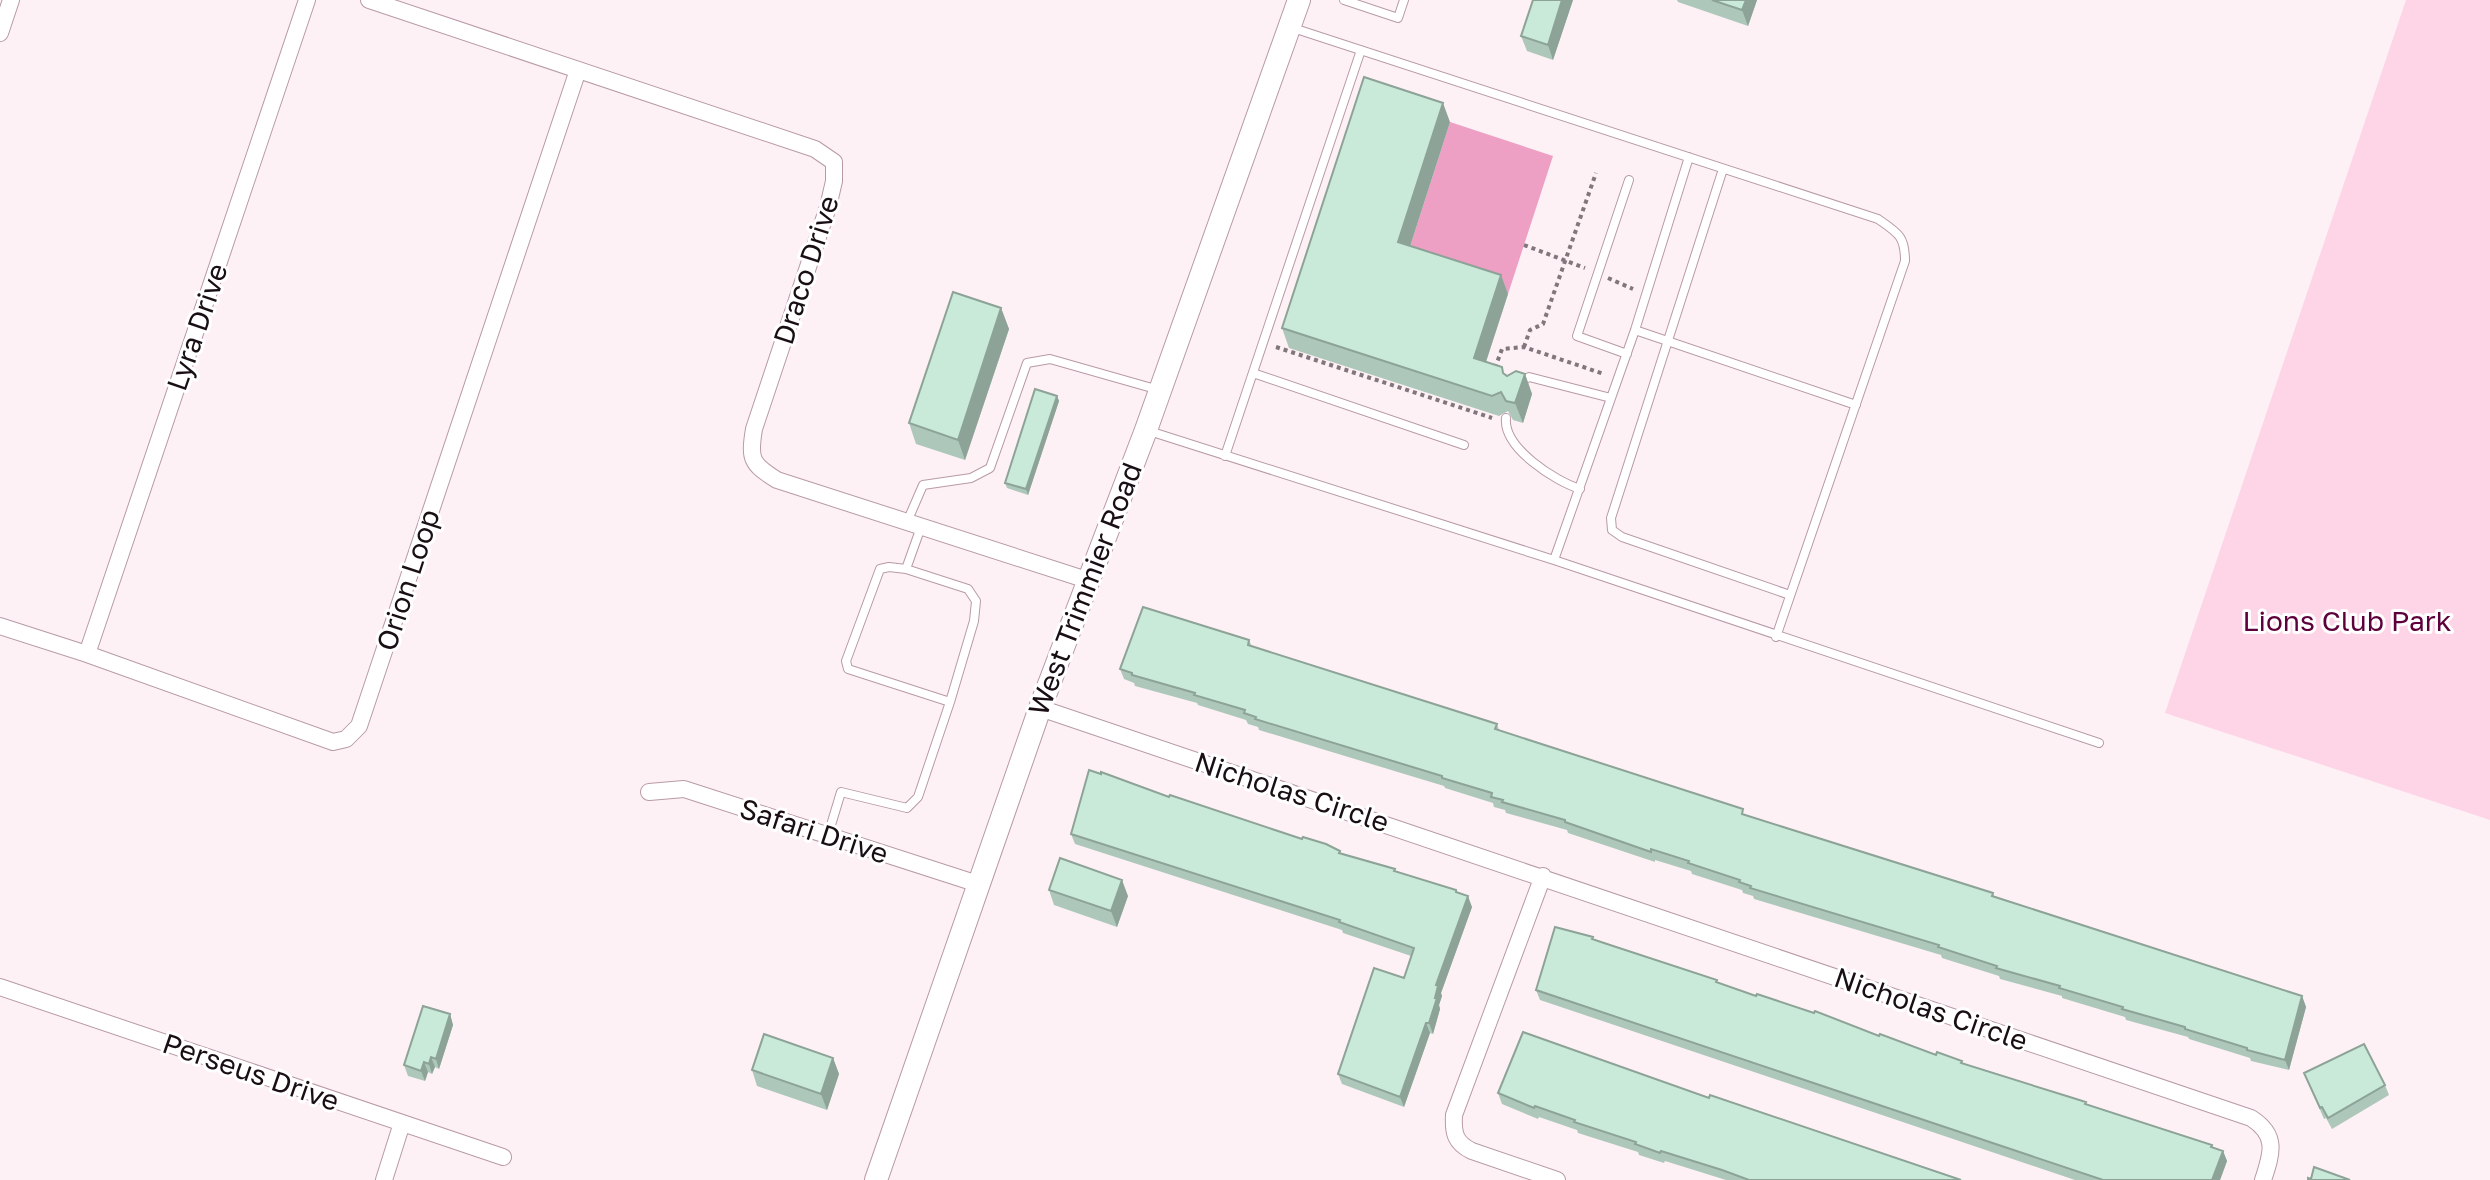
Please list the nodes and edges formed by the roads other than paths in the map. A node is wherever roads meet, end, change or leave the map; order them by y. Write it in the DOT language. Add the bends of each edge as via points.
graph roads {
  1 [pos="11,0"];
  2 [pos="307,0"];
  3 [pos="369,0"];
  4 [pos="1299,0"];
  5 [pos="1344,0"];
  6 [pos="1404,0"];
  7 [pos="1289,27"];
  8 [pos="0,33"];
  9 [pos="1361,50"];
  10 [pos="578,70"];
  11 [pos="1689,157"];
  12 [pos="1723,169"];
  13 [pos="1629,180"];
  14 [pos="1635,330"];
  15 [pos="1667,342"];
  16 [pos="1627,354"];
  17 [pos="1253,373"];
  18 [pos="1516,389"];
  19 [pos="1160,390"];
  20 [pos="1611,398"];
  21 [pos="1856,405"];
  22 [pos="1506,420"];
  23 [pos="1146,430"];
  24 [pos="1464,445"];
  25 [pos="1225,456"];
  26 [pos="1580,489"];
  27 [pos="914,525"];
  28 [pos="1554,560"];
  29 [pos="906,569"];
  30 [pos="1087,580"];
  31 [pos="1790,595"];
  32 [pos="0,626"];
  33 [pos="1776,637"];
  34 [pos="87,654"];
  35 [pos="950,702"];
  36 [pos="1040,708"];
  37 [pos="2099,743"];
  38 [pos="649,792"];
  39 [pos="828,835"];
  40 [pos="1543,876"];
  41 [pos="978,884"];
  42 [pos="0,987"];
  43 [pos="402,1123"];
  44 [pos="503,1157"];
  45 [pos="384,1180"];
  46 [pos="876,1180"];
  47 [pos="1557,1180"];
  48 [pos="2263,1180"];
  1 -- 8 [label="street"];
  2 -- 34 [label="street, Lyra Drive"];
  3 -- 10 [label="street, Draco Drive"];
  4 -- 7 [label="main road, West Trimmier Road"];
  5 -- 6 [label="lane" via="1398,18"];
  7 -- 9 [label="lane"];
  7 -- 19 [label="main road, West Trimmier Road"];
  9 -- 11 [label="lane"];
  9 -- 17 [label="lane"];
  10 -- 27 [label="street, Draco Drive" via="815,149 834,162 828,207 750,450 756,467 777,480"];
  10 -- 34 [label="street, Orion Loop" via="359,726 346,739 333,742"];
  11 -- 12 [label="lane"];
  11 -- 14 [label="lane"];
  12 -- 15 [label="lane"];
  12 -- 21 [label="lane" via="1878,219 1905,243 1905,261"];
  13 -- 16 [label="lane" via="1577,336"];
  14 -- 15 [label="lane"];
  14 -- 16 [label="lane"];
  15 -- 21 [label="lane"];
  15 -- 31 [label="lane" via="1611,518 1612,530"];
  16 -- 20 [label="lane"];
  17 -- 24 [label="lane"];
  17 -- 25 [label="lane"];
  18 -- 20 [label="lane" via="1529,377"];
  19 -- 23 [label="main road, West Trimmier Road"];
  19 -- 27 [label="lane" via="1050,359 1027,363 990,468 971,478 923,485"];
  20 -- 26 [label="lane"];
  21 -- 31 [label="lane"];
  22 -- 26 [label="lane" via="1507,434 1538,467"];
  23 -- 25 [label="lane"];
  23 -- 30 [label="main road, West Trimmier Road"];
  25 -- 28 [label="lane"];
  26 -- 28 [label="lane"];
  27 -- 29 [label="lane"];
  27 -- 30 [label="street, Draco Drive"];
  28 -- 33 [label="lane"];
  29 -- 35 [label="lane" via="968,589 976,601"];
  29 -- 35 [label="lane" via="880,569 846,661 848,669"];
  30 -- 36 [label="main road, West Trimmier Road"];
  31 -- 33 [label="lane"];
  32 -- 34 [label="street, Orion Loop"];
  33 -- 37 [label="lane"];
  35 -- 39 [label="lane" via="918,797 907,808 841,792"];
  36 -- 40 [label="street, Nicholas Circle"];
  36 -- 41 [label="main road, West Trimmier Road"];
  38 -- 39 [label="street, Safari Drive" via="684,789"];
  39 -- 41 [label="street, Safari Drive"];
  40 -- 47 [label="street" via="1454,1115 1453,1133 1472,1151"];
  40 -- 48 [label="street, Nicholas Circle" via="2251,1118 2270,1137 2272,1155"];
  41 -- 46 [label="main road, West Trimmier Road"];
  42 -- 43 [label="street, Perseus Drive"];
  43 -- 44 [label="street, Perseus Drive"];
  43 -- 45 [label="street"];
}
